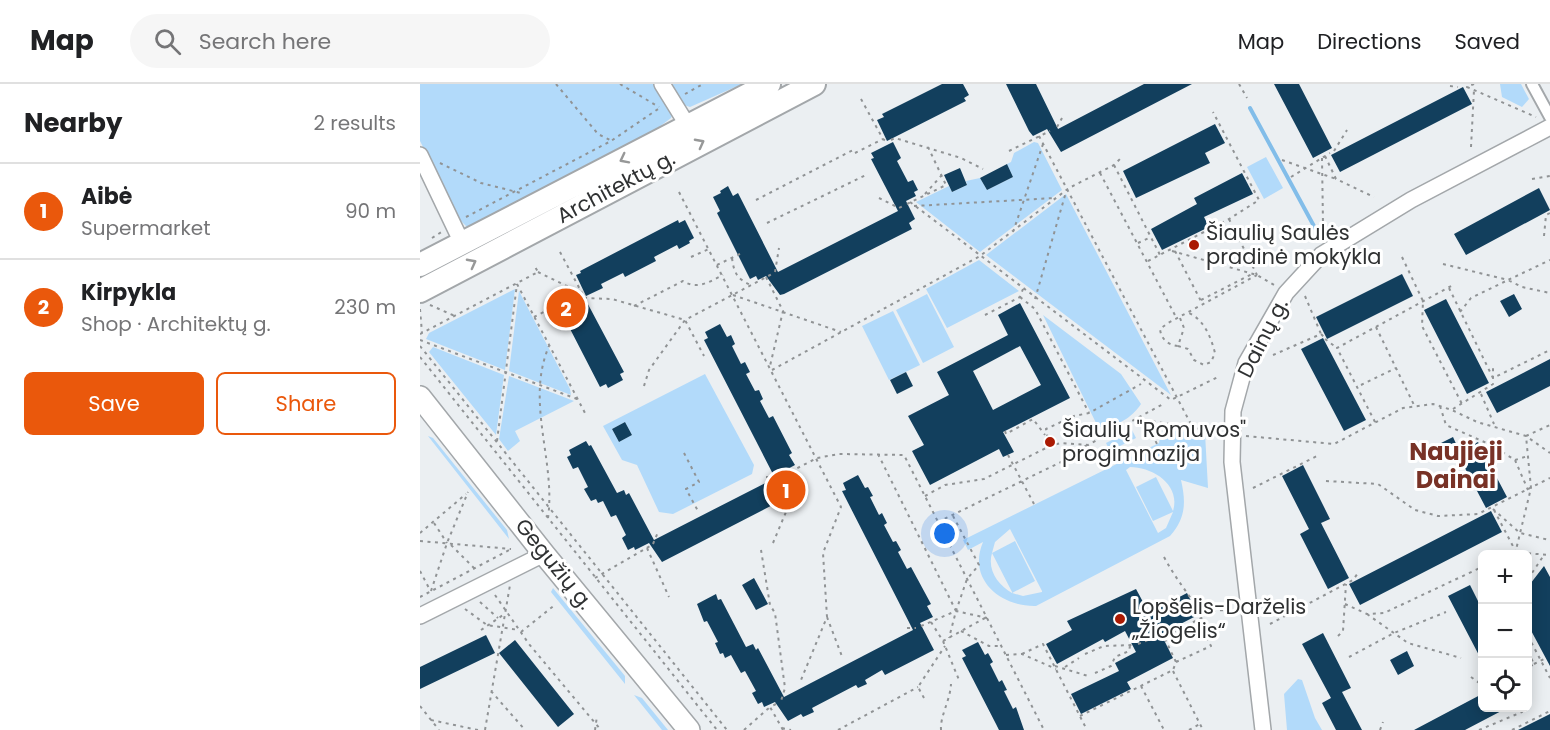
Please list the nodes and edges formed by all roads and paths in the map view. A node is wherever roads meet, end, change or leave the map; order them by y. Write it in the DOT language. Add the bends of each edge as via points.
graph roads {
  1 [pos="556,84"];
  2 [pos="621,84"];
  3 [pos="662,84"];
  4 [pos="704,84"];
  5 [pos="769,84"];
  6 [pos="814,84"];
  7 [pos="1239,84"];
  8 [pos="1474,84"];
  9 [pos="1532,84"];
  10 [pos="1462,85"];
  11 [pos="1450,86"];
  12 [pos="1458,87"];
  13 [pos="1467,87"];
  14 [pos="1474,90"];
  15 [pos="1247,98"];
  16 [pos="861,99"];
  17 [pos="666,104"];
  18 [pos="1213,112"];
  19 [pos="1062,118"];
  20 [pos="1547,121"];
  21 [pos="688,126"];
  22 [pos="1057,127"];
  23 [pos="1347,130"];
  24 [pos="1050,131"];
  25 [pos="1039,136"];
  26 [pos="883,139"];
  27 [pos="611,141"];
  28 [pos="1043,143"];
  29 [pos="927,146"];
  30 [pos="1471,147"];
  31 [pos="1009,151"];
  32 [pos="1334,151"];
  33 [pos="1330,153"];
  34 [pos="420,156"];
  35 [pos="1324,157"];
  36 [pos="1120,159"];
  37 [pos="1282,160"];
  38 [pos="1114,165"];
  39 [pos="983,169"];
  40 [pos="1305,169"];
  41 [pos="1100,173"];
  42 [pos="866,175"];
  43 [pos="1322,175"];
  44 [pos="941,176"];
  45 [pos="1550,176"];
  46 [pos="1291,177"];
  47 [pos="1532,179"];
  48 [pos="1336,180"];
  49 [pos="1067,190"];
  50 [pos="513,192"];
  51 [pos="679,192"];
  52 [pos="924,196"];
  53 [pos="1374,197"];
  54 [pos="879,198"];
  55 [pos="1056,198"];
  56 [pos="1023,199"];
  57 [pos="756,200"];
  58 [pos="539,203"];
  59 [pos="903,206"];
  60 [pos="914,206"];
  61 [pos="1550,213"];
  62 [pos="1229,219"];
  63 [pos="767,223"];
  64 [pos="1323,224"];
  65 [pos="1012,232"];
  66 [pos="458,233"];
  67 [pos="1544,236"];
  68 [pos="1151,237"];
  69 [pos="428,240"];
  70 [pos="1138,243"];
  71 [pos="779,248"];
  72 [pos="709,249"];
  73 [pos="1171,250"];
  74 [pos="1175,251"];
  75 [pos="560,252"];
  76 [pos="742,253"];
  77 [pos="1160,255"];
  78 [pos="980,256"];
  79 [pos="691,257"];
  80 [pos="1402,257"];
  81 [pos="732,258"];
  82 [pos="1550,260"];
  83 [pos="1148,261"];
  84 [pos="1443,264"];
  85 [pos="420,265"];
  86 [pos="534,265"];
  87 [pos="717,265"];
  88 [pos="538,272"];
  89 [pos="1252,273"];
  90 [pos="723,275"];
  91 [pos="1257,275"];
  92 [pos="766,277"];
  93 [pos="1508,280"];
  94 [pos="517,284"];
  95 [pos="751,285"];
  96 [pos="1454,285"];
  97 [pos="1276,287"];
  98 [pos="1449,288"];
  99 [pos="1023,289"];
  100 [pos="581,293"];
  101 [pos="1550,293"];
  102 [pos="733,295"];
  103 [pos="1305,296"];
  104 [pos="584,297"];
  105 [pos="1020,297"];
  106 [pos="424,298"];
  107 [pos="1035,298"];
  108 [pos="1201,300"];
  109 [pos="1423,301"];
  110 [pos="420,303"];
  111 [pos="1203,305"];
  112 [pos="634,306"];
  113 [pos="783,311"];
  114 [pos="1460,312"];
  115 [pos="1188,313"];
  116 [pos="985,315"];
  117 [pos="455,316"];
  118 [pos="534,317"];
  119 [pos="1178,319"];
  120 [pos="685,320"];
  121 [pos="1376,327"];
  122 [pos="841,332"];
  123 [pos="421,333"];
  124 [pos="1323,337"];
  125 [pos="420,340"];
  126 [pos="420,346"];
  127 [pos="549,346"];
  128 [pos="1178,346"];
  129 [pos="1337,348"];
  130 [pos="1550,350"];
  131 [pos="1273,355"];
  132 [pos="704,356"];
  133 [pos="420,357"];
  134 [pos="1493,365"];
  135 [pos="771,368"];
  136 [pos="1396,368"];
  137 [pos="506,373"];
  138 [pos="1218,377"];
  139 [pos="1493,378"];
  140 [pos="1141,384"];
  141 [pos="1361,385"];
  142 [pos="540,386"];
  143 [pos="644,386"];
  144 [pos="1481,394"];
  145 [pos="420,397"];
  146 [pos="1177,398"];
  147 [pos="577,399"];
  148 [pos="1165,403"];
  149 [pos="1462,404"];
  150 [pos="1414,406"];
  151 [pos="1440,406"];
  152 [pos="1452,410"];
  153 [pos="585,413"];
  154 [pos="1089,413"];
  155 [pos="1139,418"];
  156 [pos="1145,420"];
  157 [pos="1375,422"];
  158 [pos="1495,425"];
  159 [pos="1550,425"];
  160 [pos="1193,428"];
  161 [pos="1005,431"];
  162 [pos="1231,433"];
  163 [pos="1045,435"];
  164 [pos="1250,436"];
  165 [pos="1526,436"];
  166 [pos="497,441"];
  167 [pos="1157,444"];
  168 [pos="1088,445"];
  169 [pos="1050,446"];
  170 [pos="684,453"];
  171 [pos="1550,453"];
  172 [pos="878,454"];
  173 [pos="1008,455"];
  174 [pos="1317,456"];
  175 [pos="1528,456"];
  176 [pos="817,458"];
  177 [pos="1515,460"];
  178 [pos="1013,464"];
  179 [pos="784,474"];
  180 [pos="766,477"];
  181 [pos="778,477"];
  182 [pos="1550,478"];
  183 [pos="1022,480"];
  184 [pos="1326,481"];
  185 [pos="796,488"];
  186 [pos="1253,488"];
  187 [pos="1530,489"];
  188 [pos="925,496"];
  189 [pos="1034,504"];
  190 [pos="549,507"];
  191 [pos="1492,508"];
  192 [pos="698,511"];
  193 [pos="953,515"];
  194 [pos="548,518"];
  195 [pos="433,522"];
  196 [pos="938,522"];
  197 [pos="658,532"];
  198 [pos="420,533"];
  199 [pos="1520,533"];
  200 [pos="1549,540"];
  201 [pos="420,541"];
  202 [pos="449,543"];
  203 [pos="773,543"];
  204 [pos="650,546"];
  205 [pos="761,550"];
  206 [pos="1513,550"];
  207 [pos="1516,550"];
  208 [pos="544,554"];
  209 [pos="587,554"];
  210 [pos="1532,554"];
  211 [pos="1544,555"];
  212 [pos="1550,555"];
  213 [pos="1164,557"];
  214 [pos="580,559"];
  215 [pos="475,568"];
  216 [pos="1478,569"];
  217 [pos="420,571"];
  218 [pos="1532,572"];
  219 [pos="603,573"];
  220 [pos="1358,573"];
  221 [pos="512,578"];
  222 [pos="595,578"];
  223 [pos="967,579"];
  224 [pos="487,582"];
  225 [pos="1346,584"];
  226 [pos="431,591"];
  227 [pos="470,591"];
  228 [pos="420,597"];
  229 [pos="669,597"];
  230 [pos="452,600"];
  231 [pos="556,604"];
  232 [pos="1345,604"];
  233 [pos="505,610"];
  234 [pos="956,611"];
  235 [pos="1446,612"];
  236 [pos="1248,614"];
  237 [pos="1367,614"];
  238 [pos="503,615"];
  239 [pos="420,616"];
  240 [pos="827,617"];
  241 [pos="498,618"];
  242 [pos="987,618"];
  243 [pos="1203,618"];
  244 [pos="1198,620"];
  245 [pos="931,622"];
  246 [pos="1270,624"];
  247 [pos="487,625"];
  248 [pos="921,626"];
  249 [pos="501,627"];
  250 [pos="907,628"];
  251 [pos="916,628"];
  252 [pos="481,630"];
  253 [pos="520,631"];
  254 [pos="961,631"];
  255 [pos="1394,633"];
  256 [pos="1338,636"];
  257 [pos="1164,637"];
  258 [pos="948,638"];
  259 [pos="943,641"];
  260 [pos="1138,644"];
  261 [pos="1532,645"];
  262 [pos="945,646"];
  263 [pos="1001,646"];
  264 [pos="1022,654"];
  265 [pos="1085,654"];
  266 [pos="1006,655"];
  267 [pos="1349,657"];
  268 [pos="1078,658"];
  269 [pos="1461,658"];
  270 [pos="1530,658"];
  271 [pos="1546,658"];
  272 [pos="843,659"];
  273 [pos="1541,661"];
  274 [pos="1176,662"];
  275 [pos="1534,664"];
  276 [pos="1065,667"];
  277 [pos="1056,668"];
  278 [pos="1173,670"];
  279 [pos="1095,673"];
  280 [pos="1088,676"];
  281 [pos="1471,677"];
  282 [pos="1550,678"];
  283 [pos="801,680"];
  284 [pos="959,680"];
  285 [pos="1478,682"];
  286 [pos="951,684"];
  287 [pos="1141,686"];
  288 [pos="918,687"];
  289 [pos="491,691"];
  290 [pos="924,698"];
  291 [pos="781,701"];
  292 [pos="776,704"];
  293 [pos="420,706"];
  294 [pos="770,707"];
  295 [pos="1550,711"];
  296 [pos="1522,712"];
  297 [pos="597,716"];
  298 [pos="1080,716"];
  299 [pos="431,720"];
  300 [pos="1383,722"];
  301 [pos="596,723"];
  302 [pos="1200,724"];
  303 [pos="782,729"];
  304 [pos="439,730"];
  305 [pos="478,730"];
  306 [pos="485,730"];
  307 [pos="525,730"];
  308 [pos="595,730"];
  309 [pos="601,730"];
  310 [pos="689,730"];
  311 [pos="717,730"];
  312 [pos="727,730"];
  313 [pos="744,730"];
  314 [pos="790,730"];
  315 [pos="838,730"];
  316 [pos="941,730"];
  317 [pos="1044,730"];
  318 [pos="1087,730"];
  319 [pos="1164,730"];
  320 [pos="1189,730"];
  321 [pos="1203,730"];
  322 [pos="1263,730"];
  323 [pos="1380,730"];
  324 [pos="1479,730"];
  325 [pos="1512,730"];
  1 -- 27 [label="path" via="598,134"];
  2 -- 17 [label="path"];
  3 -- 17 [label="street"];
  4 -- 17 [label="path"];
  5 -- 21 [label="main road, Architektų g."];
  106 -- 6 [label="main road, Architektų g., one-way"];
  7 -- 15 [label="path"];
  8 -- 13 [label="path"];
  9 -- 20 [label="street"];
  10 -- 13 [label="path"];
  11 -- 12 [label="path"];
  13 -- 14 [label="path"];
  14 -- 20 [label="path"];
  14 -- 30 [label="path"];
  16 -- 26 [label="path"];
  17 -- 21 [label="street"];
  17 -- 27 [label="path"];
  18 -- 62 [label="path" via="1259,200"];
  19 -- 22 [label="path"];
  20 -- 162 [label="street, Dainų g." via="1360,229 1308,266 1273,312 1246,363"];
  21 -- 58 [label="main road, Architektų g., one-way"];
  23 -- 32 [label="path"];
  24 -- 25 [label="path"];
  25 -- 28 [label="path"];
  25 -- 31 [label="path"];
  26 -- 29 [label="path"];
  26 -- 57 [label="path"];
  27 -- 50 [label="path"];
  28 -- 49 [label="path"];
  28 -- 56 [label="path"];
  29 -- 39 [label="path"];
  29 -- 44 [label="path"];
  33 -- 35 [label="path"];
  34 -- 50 [label="path" via="481,183"];
  34 -- 66 [label="street"];
  35 -- 40 [label="path"];
  35 -- 43 [label="path"];
  35 -- 48 [label="path"];
  36 -- 38 [label="path"];
  37 -- 40 [label="path"];
  38 -- 41 [label="path"];
  38 -- 68 [label="path"];
  40 -- 43 [label="path"];
  40 -- 46 [label="path"];
  41 -- 49 [label="path"];
  41 -- 70 [label="path"];
  42 -- 63 [label="path"];
  43 -- 48 [label="path"];
  43 -- 64 [label="path"];
  44 -- 52 [label="path"];
  44 -- 52 [label="path" via="946,185"];
  45 -- 47 [label="path"];
  48 -- 53 [label="path"];
  49 -- 55 [label="path"];
  49 -- 107 [label="path"];
  49 -- 146 [label="path"];
  50 -- 58 [label="path"];
  50 -- 66 [label="path"];
  51 -- 72 [label="path"];
  52 -- 60 [label="path" via="909,203"];
  54 -- 59 [label="path" via="899,208"];
  55 -- 56 [label="path"];
  55 -- 65 [label="path"];
  56 -- 60 [label="path"];
  56 -- 65 [label="path"];
  58 -- 66 [label="main road, Architektų g."];
  60 -- 78 [label="path"];
  61 -- 67 [label="path" via="1546,215"];
  62 -- 73 [label="path"];
  62 -- 91 [label="path"];
  65 -- 78 [label="path"];
  66 -- 69 [label="path"];
  66 -- 85 [label="main road, Architektų g."];
  68 -- 70 [label="path"];
  68 -- 77 [label="path"];
  70 -- 83 [label="path"];
  71 -- 92 [label="path" via="774,273"];
  72 -- 79 [label="path"];
  72 -- 87 [label="path"];
  73 -- 74 [label="path"];
  73 -- 77 [label="path"];
  74 -- 89 [label="path"];
  74 -- 108 [label="path"];
  75 -- 100 [label="path"];
  76 -- 81 [label="path"];
  77 -- 83 [label="path"];
  78 -- 99 [label="path"];
  78 -- 122 [label="path"];
  80 -- 109 [label="path"];
  81 -- 87 [label="path"];
  81 -- 95 [label="path" via="734,272"];
  82 -- 93 [label="path"];
  83 -- 119 [label="path"];
  84 -- 93 [label="path"];
  86 -- 88 [label="path"];
  87 -- 90 [label="path"];
  88 -- 94 [label="path"];
  88 -- 100 [label="path"];
  89 -- 91 [label="path"];
  89 -- 108 [label="path"];
  90 -- 102 [label="path"];
  90 -- 112 [label="path" via="699,286 683,282"];
  91 -- 97 [label="path"];
  91 -- 111 [label="path"];
  92 -- 95 [label="path"];
  92 -- 113 [label="path"];
  93 -- 101 [label="path"];
  93 -- 114 [label="path" via="1471,298"];
  94 -- 117 [label="path"];
  94 -- 118 [label="path"];
  94 -- 137 [label="path"];
  95 -- 102 [label="path"];
  96 -- 98 [label="path"];
  98 -- 109 [label="path"];
  98 -- 114 [label="path"];
  99 -- 105 [label="path"];
  99 -- 107 [label="path"];
  100 -- 118 [label="path"];
  102 -- 113 [label="path"];
  102 -- 120 [label="path"];
  102 -- 135 [label="path"];
  103 -- 124 [label="path"];
  104 -- 112 [label="path"];
  105 -- 116 [label="path"];
  105 -- 154 [label="path" via="1035,309"];
  106 -- 117 [label="path"];
  107 -- 146 [label="path" via="1171,400"];
  108 -- 111 [label="path"];
  109 -- 121 [label="path"];
  109 -- 149 [label="path" via="1422,326"];
  110 -- 123 [label="path"];
  111 -- 115 [label="path"];
  112 -- 120 [label="path"];
  113 -- 122 [label="path"];
  113 -- 135 [label="path"];
  114 -- 139 [label="path"];
  115 -- 119 [label="path"];
  115 -- 128 [label="path" via="1205,328 1215,353 1211,362 1204,365 1194,360 1188,349"];
  117 -- 123 [label="path"];
  118 -- 127 [label="path"];
  119 -- 128 [label="path" via="1184,328"];
  119 -- 128 [label="path" via="1160,329 1166,342"];
  120 -- 132 [label="path"];
  120 -- 143 [label="path" via="649,370"];
  121 -- 129 [label="path"];
  121 -- 136 [label="path"];
  122 -- 135 [label="path"];
  124 -- 129 [label="path"];
  124 -- 131 [label="path"];
  125 -- 137 [label="path"];
  126 -- 166 [label="path"];
  127 -- 142 [label="path"];
  127 -- 147 [label="path"];
  129 -- 157 [label="path"];
  130 -- 139 [label="path"];
  133 -- 194 [label="path"];
  134 -- 139 [label="path"];
  135 -- 176 [label="path"];
  136 -- 141 [label="path"];
  136 -- 150 [label="path"];
  137 -- 142 [label="path"];
  137 -- 166 [label="path"];
  138 -- 146 [label="path"];
  139 -- 144 [label="path" via="1493,384"];
  140 -- 154 [label="path"];
  142 -- 147 [label="path"];
  142 -- 190 [label="path"];
  144 -- 149 [label="path"];
  144 -- 158 [label="path"];
  145 -- 208 [label="main road, Gegužių g."];
  146 -- 160 [label="path"];
  147 -- 153 [label="path"];
  148 -- 155 [label="path"];
  149 -- 152 [label="path"];
  150 -- 151 [label="path"];
  150 -- 157 [label="path"];
  151 -- 152 [label="path"];
  151 -- 177 [label="path" via="1446,424"];
  152 -- 158 [label="path" via="1477,422"];
  154 -- 163 [label="path" via="1059,422 1046,429"];
  155 -- 156 [label="path"];
  155 -- 168 [label="path"];
  156 -- 160 [label="path"];
  156 -- 167 [label="path"];
  157 -- 164 [label="path" via="1334,444"];
  158 -- 165 [label="path"];
  159 -- 165 [label="path"];
  160 -- 162 [label="path"];
  161 -- 163 [label="path" via="1006,434 1033,419"];
  162 -- 236 [label="street, Dainų g."];
  163 -- 169 [label="path"];
  165 -- 171 [label="path"];
  165 -- 175 [label="path"];
  166 -- 190 [label="path"];
  168 -- 169 [label="path"];
  168 -- 183 [label="path"];
  169 -- 178 [label="path"];
  170 -- 192 [label="path" via="699,482 686,489"];
  172 -- 176 [label="path"];
  172 -- 188 [label="path" via="904,455"];
  172 -- 234 [label="path"];
  173 -- 178 [label="path"];
  174 -- 186 [label="path"];
  175 -- 177 [label="path"];
  175 -- 187 [label="path"];
  176 -- 179 [label="path"];
  176 -- 240 [label="path" via="841,507 823,553"];
  177 -- 187 [label="path"];
  178 -- 183 [label="path"];
  178 -- 188 [label="path" via="984,478 945,485"];
  180 -- 181 [label="path"];
  182 -- 187 [label="path"];
  183 -- 189 [label="path"];
  183 -- 193 [label="path"];
  184 -- 191 [label="path" via="1378,484 1415,510 1438,516 1478,514"];
  185 -- 203 [label="path"];
  187 -- 191 [label="path"];
  187 -- 199 [label="path"];
  188 -- 196 [label="path"];
  190 -- 194 [label="path"];
  190 -- 209 [label="path"];
  191 -- 199 [label="path"];
  191 -- 206 [label="path"];
  193 -- 196 [label="path"];
  193 -- 223 [label="path" via="979,565"];
  194 -- 214 [label="path"];
  195 -- 198 [label="path"];
  195 -- 202 [label="path"];
  195 -- 202 [label="path" via="468,492"];
  196 -- 223 [label="path"];
  197 -- 204 [label="path"];
  199 -- 200 [label="path"];
  199 -- 207 [label="path"];
  201 -- 202 [label="path"];
  202 -- 215 [label="path"];
  202 -- 215 [label="path" via="511,549"];
  202 -- 226 [label="path"];
  204 -- 219 [label="path"];
  204 -- 229 [label="path"];
  205 -- 291 [label="path" via="785,688"];
  208 -- 224 [label="street"];
  208 -- 310 [label="main road, Gegužių g."];
  209 -- 214 [label="path"];
  209 -- 219 [label="path"];
  210 -- 211 [label="path"];
  211 -- 212 [label="path"];
  211 -- 218 [label="path"];
  213 -- 243 [label="path"];
  214 -- 222 [label="path"];
  215 -- 226 [label="path"];
  216 -- 237 [label="path" via="1384,613"];
  217 -- 226 [label="path"];
  219 -- 222 [label="path"];
  219 -- 312 [label="path"];
  220 -- 225 [label="path"];
  221 -- 233 [label="path"];
  222 -- 311 [label="path"];
  223 -- 234 [label="path"];
  223 -- 242 [label="path"];
  224 -- 227 [label="street"];
  224 -- 233 [label="path"];
  225 -- 232 [label="path"];
  225 -- 246 [label="path"];
  226 -- 228 [label="path"];
  227 -- 230 [label="street"];
  227 -- 241 [label="path"];
  230 -- 239 [label="street"];
  230 -- 247 [label="path"];
  231 -- 253 [label="path"];
  232 -- 237 [label="path"];
  232 -- 256 [label="path" via="1343,631"];
  233 -- 238 [label="path"];
  233 -- 253 [label="path"];
  234 -- 242 [label="path"];
  234 -- 245 [label="path"];
  234 -- 258 [label="path"];
  235 -- 255 [label="path"];
  236 -- 243 [label="path" via="1222,609"];
  236 -- 322 [label="street, Dainų g."];
  237 -- 255 [label="path"];
  238 -- 241 [label="path"];
  238 -- 249 [label="path"];
  240 -- 272 [label="path"];
  240 -- 283 [label="path"];
  241 -- 247 [label="path"];
  242 -- 254 [label="path"];
  242 -- 263 [label="path"];
  243 -- 244 [label="path"];
  244 -- 257 [label="path"];
  244 -- 274 [label="path" via="1211,646"];
  245 -- 248 [label="path"];
  245 -- 259 [label="path"];
  247 -- 249 [label="path"];
  247 -- 252 [label="path"];
  249 -- 253 [label="path"];
  249 -- 289 [label="path"];
  250 -- 251 [label="path"];
  253 -- 301 [label="path"];
  254 -- 258 [label="path"];
  254 -- 263 [label="path" via="989,646"];
  255 -- 267 [label="path"];
  255 -- 269 [label="path" via="1408,643"];
  257 -- 260 [label="path"];
  257 -- 274 [label="path"];
  258 -- 259 [label="path"];
  259 -- 262 [label="path"];
  261 -- 273 [label="path"];
  262 -- 284 [label="path"];
  262 -- 288 [label="path"];
  263 -- 266 [label="path"];
  264 -- 266 [label="path"];
  264 -- 277 [label="path"];
  264 -- 277 [label="path" via="1043,644"];
  265 -- 279 [label="path" via="1104,646 1132,645 1129,651 1115,657 1111,666"];
  266 -- 317 [label="path"];
  268 -- 276 [label="path"];
  270 -- 275 [label="path"];
  271 -- 273 [label="path"];
  273 -- 275 [label="path"];
  273 -- 282 [label="path"];
  274 -- 278 [label="path"];
  276 -- 277 [label="path"];
  276 -- 280 [label="path"];
  277 -- 298 [label="path"];
  278 -- 287 [label="path"];
  278 -- 302 [label="path"];
  281 -- 285 [label="path"];
  286 -- 316 [label="path"];
  287 -- 298 [label="path"];
  287 -- 319 [label="path"];
  288 -- 290 [label="path"];
  288 -- 315 [label="path"];
  289 -- 306 [label="path"];
  289 -- 307 [label="path"];
  292 -- 294 [label="path"];
  293 -- 299 [label="path"];
  294 -- 303 [label="path"];
  294 -- 313 [label="path"];
  295 -- 325 [label="path"];
  296 -- 324 [label="path"];
  297 -- 301 [label="path"];
  298 -- 318 [label="path"];
  299 -- 304 [label="path"];
  299 -- 305 [label="path"];
  300 -- 323 [label="path"];
  301 -- 308 [label="path"];
  301 -- 309 [label="path"];
  302 -- 320 [label="path"];
  302 -- 321 [label="path"];
  303 -- 314 [label="path"];
}
